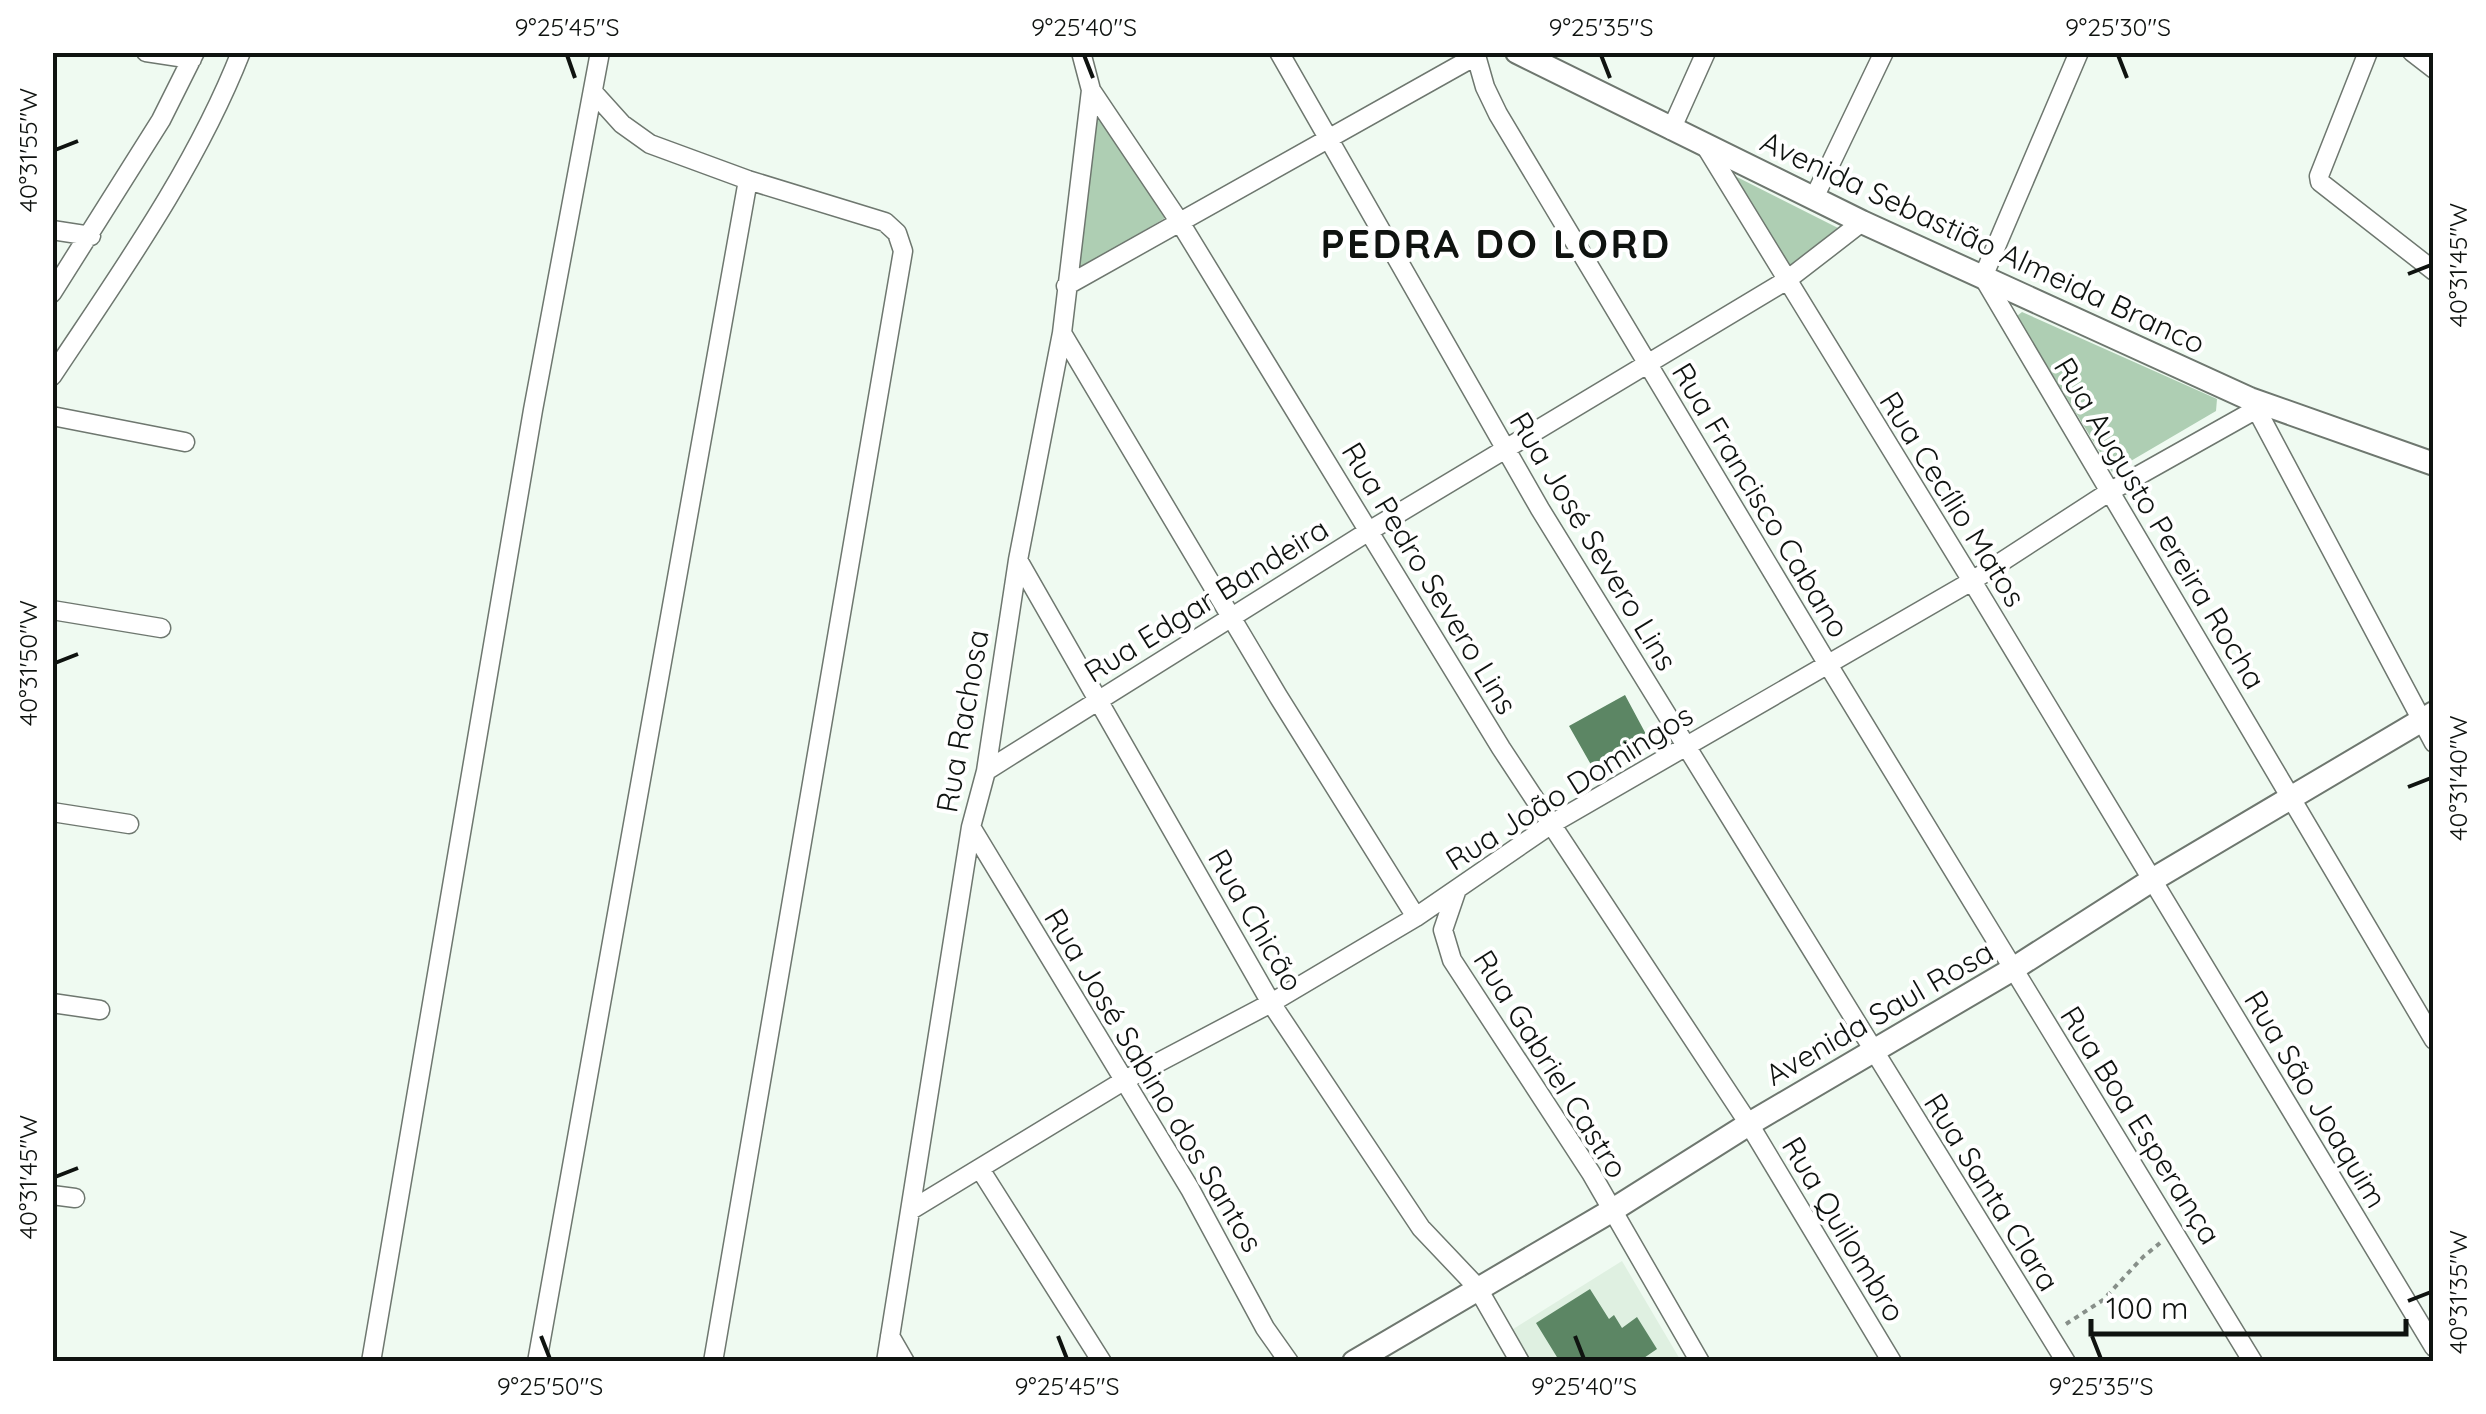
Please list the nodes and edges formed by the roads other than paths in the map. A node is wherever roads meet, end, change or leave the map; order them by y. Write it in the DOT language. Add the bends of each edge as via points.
graph roads {
  1 [pos="146,52"];
  2 [pos="241,52"];
  3 [pos="600,52"];
  4 [pos="1081,52"];
  5 [pos="1279,52"];
  6 [pos="1706,52"];
  7 [pos="1884,52"];
  8 [pos="2079,52"];
  9 [pos="2368,52"];
  10 [pos="2412,52"];
  11 [pos="1521,53"];
  12 [pos="1475,54"];
  13 [pos="193,56"];
  14 [pos="2434,69"];
  15 [pos="1090,90"];
  16 [pos="594,93"];
  17 [pos="1671,130"];
  18 [pos="1328,140"];
  19 [pos="1706,147"];
  20 [pos="748,180"];
  21 [pos="1814,198"];
  22 [pos="1862,222"];
  23 [pos="1181,224"];
  24 [pos="52,230"];
  25 [pos="91,236"];
  26 [pos="2434,271"];
  27 [pos="1983,277"];
  28 [pos="1787,280"];
  29 [pos="1066,286"];
  30 [pos="52,294"];
  31 [pos="1062,333"];
  32 [pos="1648,366"];
  33 [pos="52,376"];
  34 [pos="2253,404"];
  35 [pos="52,416"];
  36 [pos="184,442"];
  37 [pos="1507,450"];
  38 [pos="2434,464"];
  39 [pos="2109,492"];
  40 [pos="1368,531"];
  41 [pos="1018,560"];
  42 [pos="1972,581"];
  43 [pos="52,610"];
  44 [pos="1232,618"];
  45 [pos="161,628"];
  46 [pos="1827,662"];
  47 [pos="1099,700"];
  48 [pos="2427,717"];
  49 [pos="2434,743"];
  50 [pos="1685,746"];
  51 [pos="986,772"];
  52 [pos="2290,798"];
  53 [pos="52,812"];
  54 [pos="128,824"];
  55 [pos="1550,824"];
  56 [pos="971,827"];
  57 [pos="2152,880"];
  58 [pos="1457,888"];
  59 [pos="1416,917"];
  60 [pos="2013,969"];
  61 [pos="52,1003"];
  62 [pos="1271,1003"];
  63 [pos="100,1010"];
  64 [pos="2434,1040"];
  65 [pos="1872,1051"];
  66 [pos="1125,1080"];
  67 [pos="1749,1124"];
  68 [pos="980,1170"];
  69 [pos="52,1195"];
  70 [pos="75,1198"];
  71 [pos="911,1210"];
  72 [pos="1611,1211"];
  73 [pos="1477,1288"];
  74 [pos="890,1336"];
  75 [pos="2434,1348"];
  76 [pos="371,1362"];
  77 [pos="538,1362"];
  78 [pos="713,1362"];
  79 [pos="886,1362"];
  80 [pos="905,1362"];
  81 [pos="1102,1362"];
  82 [pos="1289,1362"];
  83 [pos="1354,1362"];
  84 [pos="1520,1362"];
  85 [pos="1700,1362"];
  86 [pos="1892,1362"];
  87 [pos="2066,1362"];
  88 [pos="2253,1362"];
  1 -- 13 [label="street"];
  2 -- 33 [label="street" via="166,201"];
  3 -- 16 [label="street"];
  4 -- 15 [label="street, Rua Pedro Severo Lins"];
  5 -- 18 [label="street, Rua José Severo Lins"];
  6 -- 17 [label="street"];
  7 -- 21 [label="street"];
  8 -- 27 [label="street"];
  9 -- 26 [label="street" via="2319,176 2324,188"];
  10 -- 14 [label="street"];
  11 -- 17 [label="street, Avenida Sebastião Almeida Branco"];
  12 -- 18 [label="street"];
  12 -- 32 [label="street, Rua Francisco Cabano" via="1498,114"];
  13 -- 25 [label="street"];
  15 -- 23 [label="street, Rua Pedro Severo Lins"];
  15 -- 29 [label="street, Rua Rachosa"];
  16 -- 20 [label="street" via="650,144"];
  16 -- 76 [label="street" via="532,410"];
  17 -- 19 [label="street, Avenida Sebastião Almeida Branco"];
  18 -- 23 [label="street"];
  18 -- 37 [label="street, Rua José Severo Lins"];
  19 -- 21 [label="street, Avenida Sebastião Almeida Branco"];
  19 -- 28 [label="street, Rua Cecílio Matos"];
  20 -- 77 [label="street"];
  20 -- 78 [label="street" via="887,223 900,238 903,258"];
  21 -- 22 [label="street, Avenida Sebastião Almeida Branco"];
  22 -- 27 [label="street, Avenida Sebastião Almeida Branco"];
  22 -- 28 [label="street, Rua Edgar Bandeira"];
  23 -- 29 [label="street"];
  23 -- 40 [label="street, Rua Pedro Severo Lins"];
  24 -- 25 [label="street"];
  25 -- 30 [label="street"];
  27 -- 34 [label="street, Avenida Sebastião Almeida Branco"];
  27 -- 39 [label="street, Rua Augusto Pereira Rocha"];
  28 -- 32 [label="street, Rua Edgar Bandeira"];
  28 -- 42 [label="street, Rua Cecílio Matos"];
  29 -- 31 [label="street, Rua Rachosa"];
  31 -- 41 [label="street, Rua Rachosa"];
  31 -- 44 [label="street"];
  32 -- 37 [label="street, Rua Edgar Bandeira"];
  32 -- 46 [label="street, Rua Francisco Cabano"];
  34 -- 38 [label="street, Avenida Sebastião Almeida Branco"];
  34 -- 39 [label="street, Rua João Domingos"];
  34 -- 48 [label="street"];
  35 -- 36 [label="street"];
  37 -- 40 [label="street, Rua Edgar Bandeira"];
  37 -- 50 [label="street, Rua José Severo Lins"];
  39 -- 42 [label="street, Rua João Domingos"];
  39 -- 52 [label="street, Rua Augusto Pereira Rocha"];
  40 -- 44 [label="street, Rua Edgar Bandeira"];
  40 -- 55 [label="street, Rua Pedro Severo Lins"];
  41 -- 47 [label="street, Rua Chicão"];
  41 -- 51 [label="street, Rua Rachosa"];
  42 -- 46 [label="street, Rua João Domingos"];
  42 -- 57 [label="street, Rua Cecílio Matos"];
  43 -- 45 [label="street"];
  44 -- 47 [label="street, Rua Edgar Bandeira"];
  44 -- 59 [label="street"];
  46 -- 50 [label="street, Rua João Domingos"];
  46 -- 60 [label="street, Rua Francisco Cabano"];
  47 -- 51 [label="street, Rua Edgar Bandeira"];
  47 -- 62 [label="street, Rua Chicão"];
  48 -- 49 [label="street"];
  48 -- 52 [label="street, Avenida Saul Rosa"];
  50 -- 55 [label="street, Rua João Domingos"];
  50 -- 65 [label="street, Rua José Severo Lins"];
  51 -- 56 [label="street, Rua Rachosa"];
  52 -- 57 [label="street, Avenida Saul Rosa"];
  52 -- 64 [label="street, Rua Augusto Pereira Rocha"];
  53 -- 54 [label="street"];
  55 -- 58 [label="street, Rua João Domingos"];
  55 -- 67 [label="street, Rua Pedro Severo Lins"];
  56 -- 66 [label="street, Rua José Sabino dos Santos"];
  56 -- 71 [label="street, Rua Rachosa"];
  57 -- 60 [label="street, Avenida Saul Rosa"];
  57 -- 75 [label="street, Rua São Joaquim"];
  58 -- 59 [label="street, Rua João Domingos"];
  58 -- 72 [label="street, Rua Gabriel Castro" via="1443,930 1452,960"];
  59 -- 62 [label="street, Rua João Domingos"];
  60 -- 65 [label="street, Avenida Saul Rosa"];
  60 -- 88 [label="street, Rua Boa Esperança"];
  61 -- 63 [label="street"];
  62 -- 66 [label="street, Rua João Domingos"];
  62 -- 73 [label="street, Rua Chicão" via="1421,1228"];
  65 -- 67 [label="street, Avenida Saul Rosa"];
  65 -- 87 [label="street, Rua Santa Clara"];
  66 -- 68 [label="street, Rua João Domingos"];
  66 -- 82 [label="street, Rua José Sabino dos Santos"];
  67 -- 72 [label="street, Avenida Saul Rosa"];
  67 -- 86 [label="street, Rua Quilombro"];
  68 -- 71 [label="street, Rua João Domingos"];
  68 -- 81 [label="street"];
  69 -- 70 [label="street"];
  71 -- 74 [label="street, Rua Rachosa"];
  72 -- 73 [label="street, Avenida Saul Rosa"];
  72 -- 85 [label="street, Rua Gabriel Castro"];
  73 -- 83 [label="street, Avenida Saul Rosa"];
  73 -- 84 [label="street, Rua Chicão"];
  74 -- 79 [label="street, Rua Rachosa"];
  74 -- 80 [label="street"];
}
